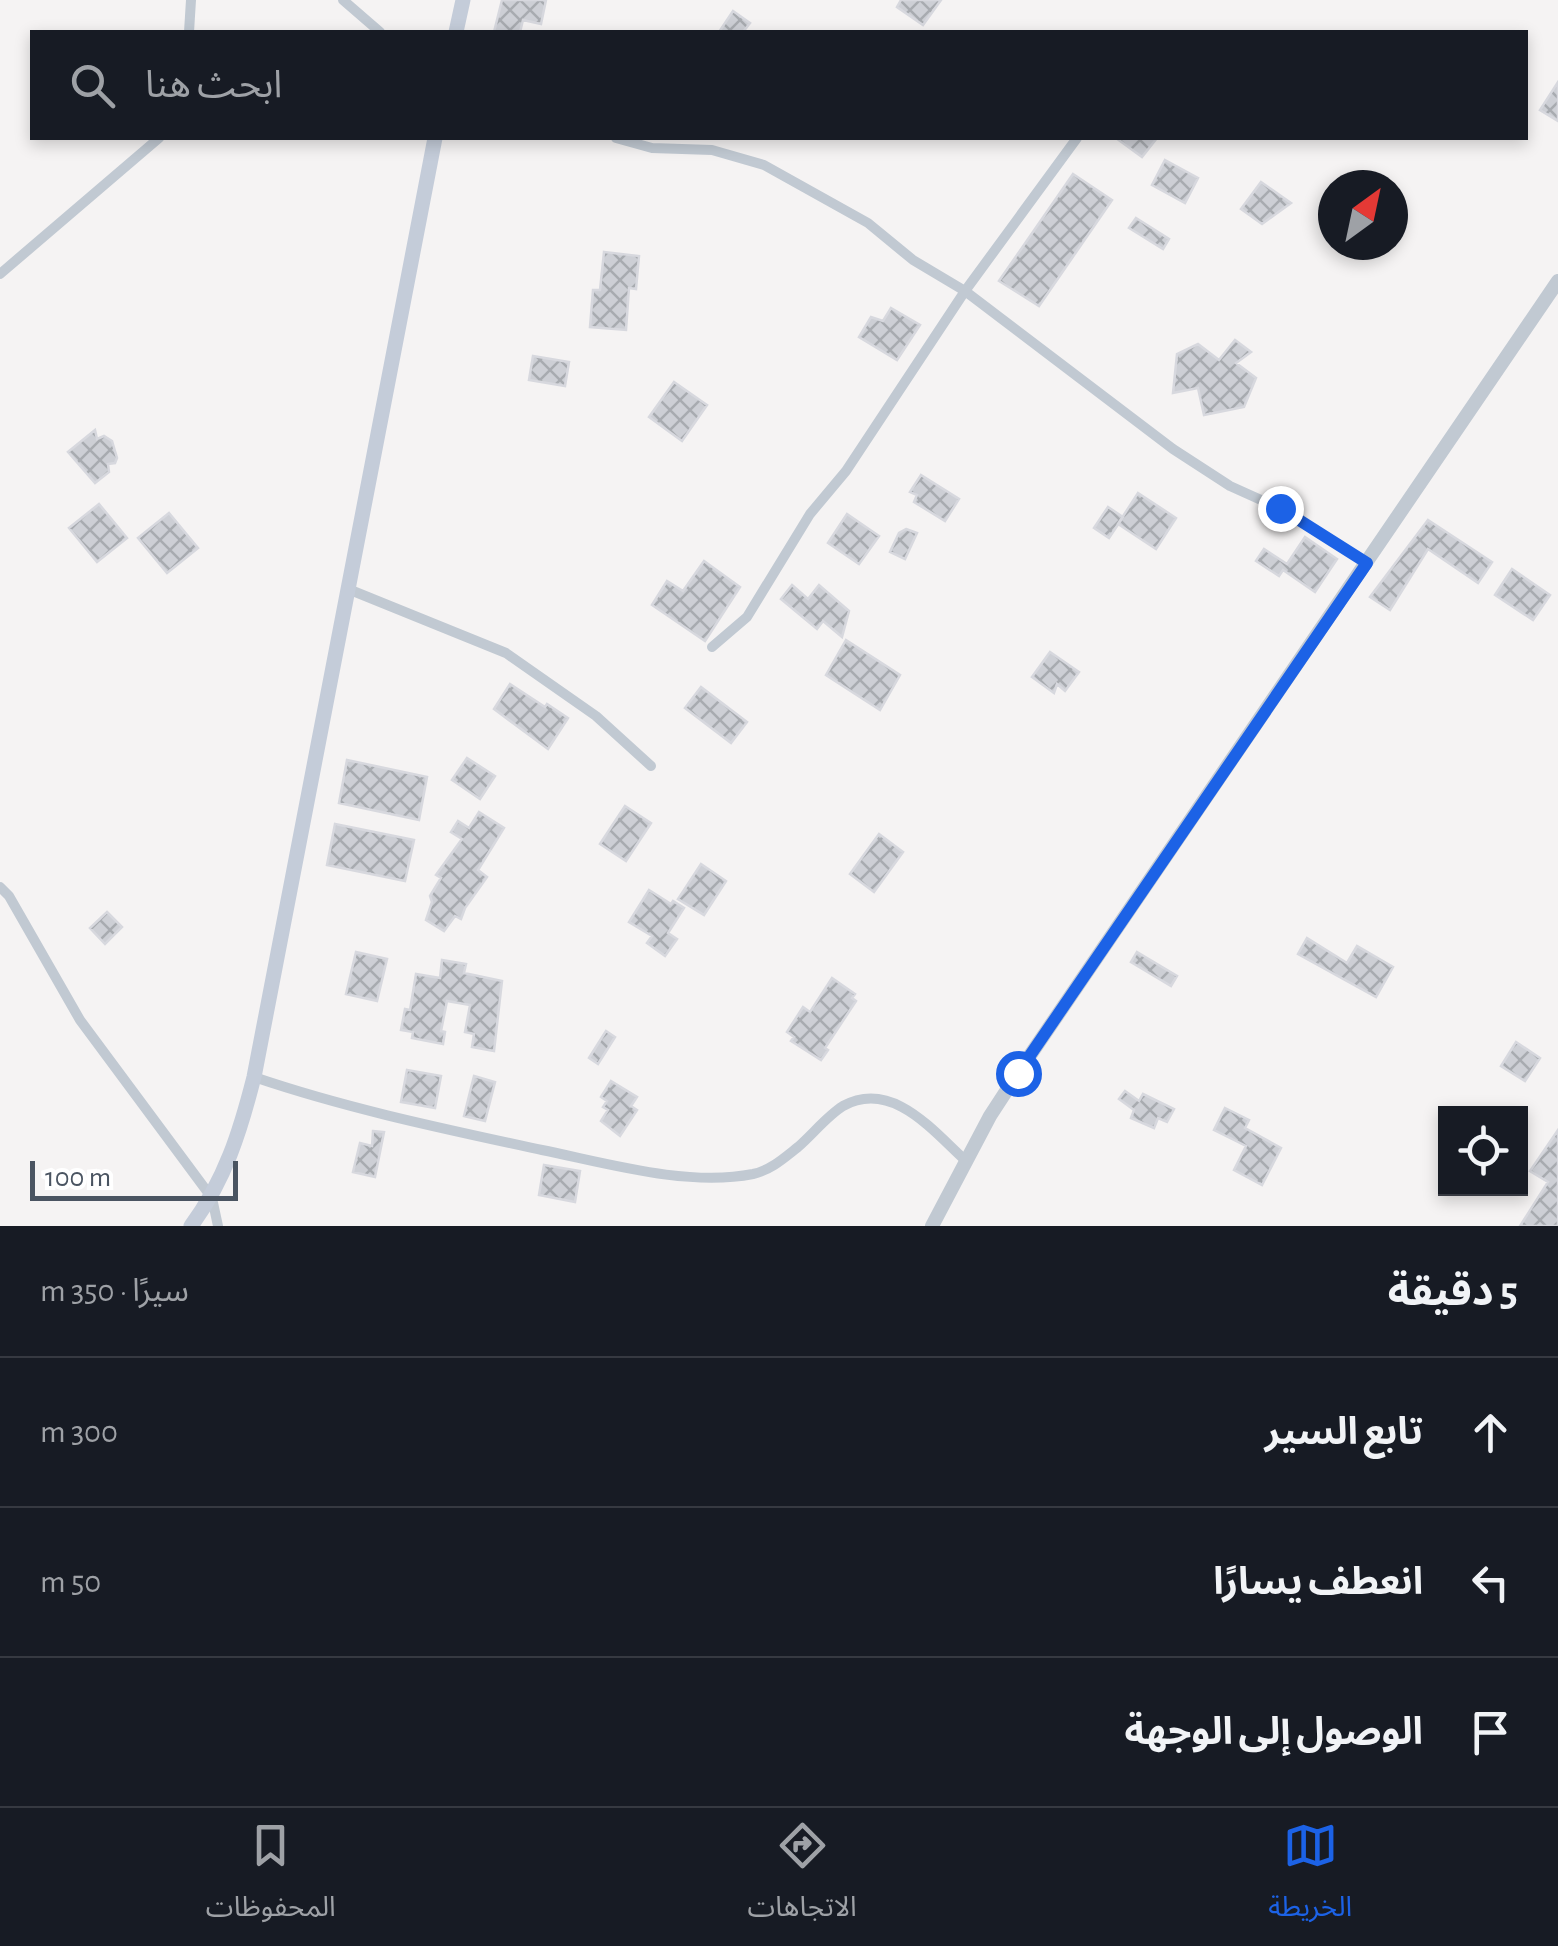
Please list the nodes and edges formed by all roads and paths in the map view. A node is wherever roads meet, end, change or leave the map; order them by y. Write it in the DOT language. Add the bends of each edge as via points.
graph roads {
  1 [pos="191,0"];
  2 [pos="343,0"];
  3 [pos="463,0"];
  4 [pos="189,30"];
  5 [pos="378,30"];
  6 [pos="456,30"];
  7 [pos="156,140"];
  8 [pos="435,140"];
  9 [pos="623,140"];
  10 [pos="1076,140"];
  11 [pos="0,274"];
  12 [pos="1558,280"];
  13 [pos="965,291"];
  14 [pos="1367,563"];
  15 [pos="348,589"];
  16 [pos="712,647"];
  17 [pos="651,766"];
  18 [pos="0,887"];
  19 [pos="254,1076"];
  20 [pos="965,1160"];
  21 [pos="212,1198"];
  22 [pos="191,1226"];
  23 [pos="218,1226"];
  24 [pos="932,1226"];
  1 -- 4 [label="street"];
  2 -- 5 [label="street"];
  3 -- 6 [label="main road"];
  7 -- 11 [label="street"];
  8 -- 15 [label="main road"];
  9 -- 13 [label="street" via="712,150 764,164"];
  10 -- 13 [label="street"];
  12 -- 14 [label="street"];
  13 -- 14 [label="street" via="1173,449"];
  13 -- 16 [label="street" via="746,617"];
  14 -- 20 [label="street"];
  15 -- 17 [label="street" via="506,653 596,716"];
  15 -- 19 [label="main road"];
  18 -- 21 [label="street" via="80,1020"];
  19 -- 20 [label="street" via="471,1135 648,1172 703,1176 754,1174 777,1164 840,1108 876,1099 906,1106"];
  19 -- 21 [label="main road"];
  20 -- 24 [label="street"];
  21 -- 22 [label="main road"];
  21 -- 23 [label="street"];
}
